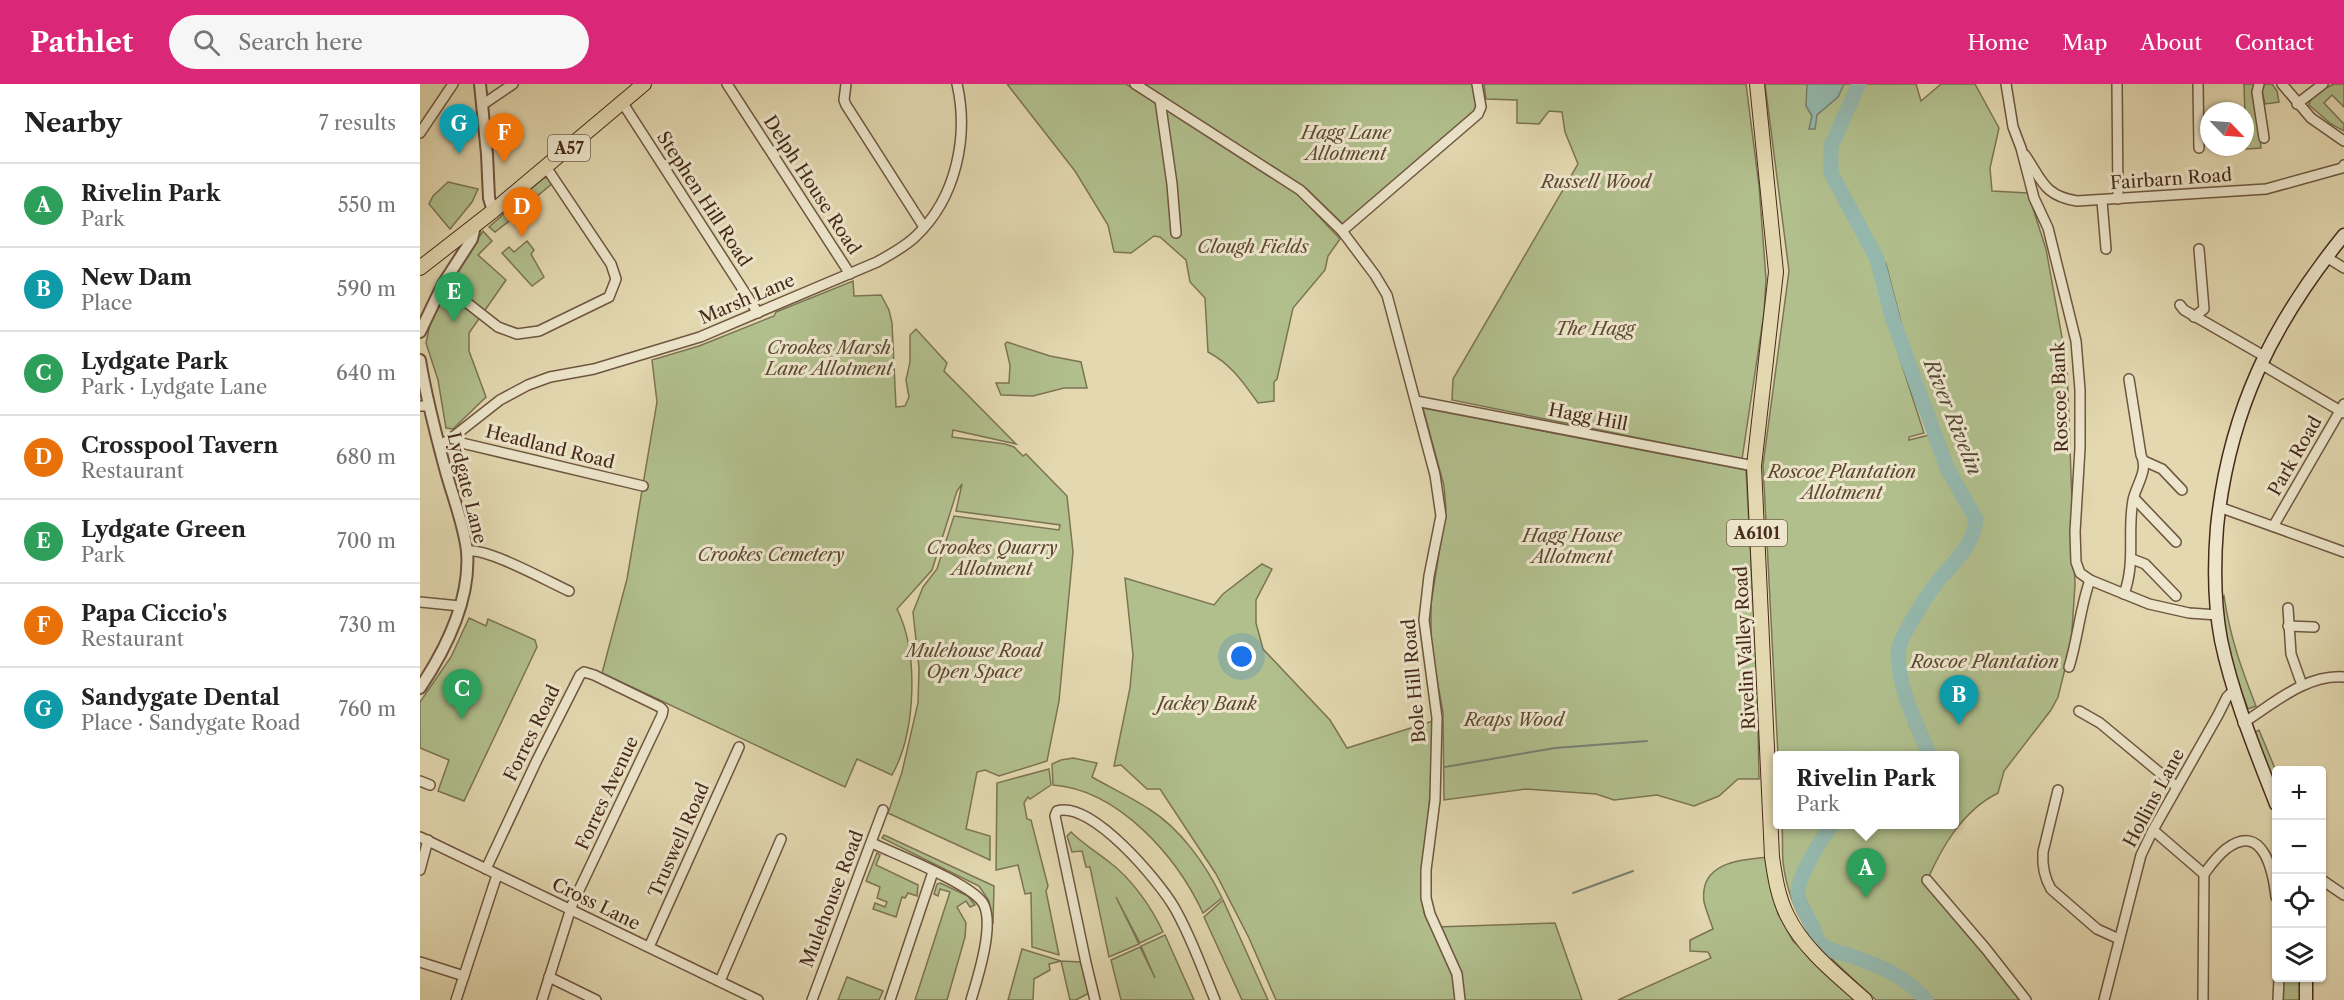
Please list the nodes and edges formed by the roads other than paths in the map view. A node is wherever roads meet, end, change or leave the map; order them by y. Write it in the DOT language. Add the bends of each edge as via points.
graph roads {
  1 [pos="453,84"];
  2 [pos="480,84"];
  3 [pos="513,84"];
  4 [pos="644,84"];
  5 [pos="728,84"];
  6 [pos="846,84"];
  7 [pos="957,84"];
  8 [pos="1135,84"];
  9 [pos="1478,84"];
  10 [pos="1757,84"];
  11 [pos="2006,84"];
  12 [pos="2117,84"];
  13 [pos="2198,84"];
  14 [pos="2259,84"];
  15 [pos="2282,84"];
  16 [pos="2323,84"];
  17 [pos="1160,100"];
  18 [pos="622,102"];
  19 [pos="2297,104"];
  20 [pos="482,105"];
  21 [pos="420,133"];
  22 [pos="2264,138"];
  23 [pos="2344,141"];
  24 [pos="2021,148"];
  25 [pos="2199,148"];
  26 [pos="2344,165"];
  27 [pos="546,167"];
  28 [pos="2118,199"];
  29 [pos="2102,201"];
  30 [pos="494,211"];
  31 [pos="474,226"];
  32 [pos="924,227"];
  33 [pos="1342,231"];
  34 [pos="1176,233"];
  35 [pos="2344,235"];
  36 [pos="459,237"];
  37 [pos="2106,249"];
  38 [pos="2199,249"];
  39 [pos="465,251"];
  40 [pos="2326,257"];
  41 [pos="420,268"];
  42 [pos="2344,268"];
  43 [pos="850,273"];
  44 [pos="444,284"];
  45 [pos="2180,305"];
  46 [pos="758,313"];
  47 [pos="2194,317"];
  48 [pos="420,332"];
  49 [pos="420,360"];
  50 [pos="2263,360"];
  51 [pos="2129,379"];
  52 [pos="1416,401"];
  53 [pos="425,406"];
  54 [pos="2343,409"];
  55 [pos="444,442"];
  56 [pos="2144,461"];
  57 [pos="1754,466"];
  58 [pos="643,486"];
  59 [pos="2182,490"];
  60 [pos="2134,498"];
  61 [pos="2219,507"];
  62 [pos="2274,525"];
  63 [pos="2176,542"];
  64 [pos="466,551"];
  65 [pos="2344,552"];
  66 [pos="2132,559"];
  67 [pos="2090,580"];
  68 [pos="569,591"];
  69 [pos="2124,594"];
  70 [pos="2176,596"];
  71 [pos="420,602"];
  72 [pos="460,606"];
  73 [pos="2288,608"];
  74 [pos="2217,615"];
  75 [pos="2082,617"];
  76 [pos="2093,620"];
  77 [pos="2288,626"];
  78 [pos="2314,627"];
  79 [pos="2069,668"];
  80 [pos="2344,677"];
  81 [pos="2302,685"];
  82 [pos="420,688"];
  83 [pos="2235,689"];
  84 [pos="643,698"];
  85 [pos="2079,711"];
  86 [pos="2243,723"];
  87 [pos="739,747"];
  88 [pos="420,781"];
  89 [pos="430,785"];
  90 [pos="2177,787"];
  91 [pos="2058,790"];
  92 [pos="2272,792"];
  93 [pos="884,810"];
  94 [pos="2152,830"];
  95 [pos="424,839"];
  96 [pos="780,839"];
  97 [pos="872,843"];
  98 [pos="486,869"];
  99 [pos="420,870"];
  100 [pos="933,872"];
  101 [pos="497,874"];
  102 [pos="2204,874"];
  103 [pos="2272,874"];
  104 [pos="1927,880"];
  105 [pos="2326,883"];
  106 [pos="2326,889"];
  107 [pos="2342,894"];
  108 [pos="570,910"];
  109 [pos="2119,939"];
  110 [pos="649,947"];
  111 [pos="420,962"];
  112 [pos="464,976"];
  113 [pos="549,977"];
  114 [pos="720,981"];
  115 [pos="2279,982"];
  116 [pos="2306,982"];
  117 [pos="456,1000"];
  118 [pos="542,1000"];
  119 [pos="596,1000"];
  120 [pos="758,1000"];
  121 [pos="812,1000"];
  122 [pos="890,1000"];
  123 [pos="971,1000"];
  124 [pos="1095,1000"];
  125 [pos="1215,1000"];
  126 [pos="1460,1000"];
  127 [pos="1865,1000"];
  128 [pos="2026,1000"];
  129 [pos="2104,1000"];
  130 [pos="2203,1000"];
  131 [pos="2278,1000"];
  132 [pos="2306,1000"];
  1 -- 21 [label="street"];
  2 -- 20 [label="street"];
  3 -- 20 [label="street"];
  4 -- 18 [label="main road, A57"];
  5 -- 43 [label="street, Delph House Road"];
  6 -- 32 [label="street" via="846,105"];
  7 -- 32 [label="street, Marsh Lane" via="961,133 956,165 944,198"];
  8 -- 17 [label="street, Bole Hill Road"];
  9 -- 33 [label="street" via="1478,114"];
  10 -- 57 [label="main road, Rivelin Valley Road / A6101" via="1776,272"];
  11 -- 24 [label="street, Roscoe Bank"];
  12 -- 28 [label="street"];
  13 -- 25 [label="street"];
  14 -- 22 [label="street"];
  15 -- 19 [label="street"];
  16 -- 19 [label="street"];
  17 -- 33 [label="street, Bole Hill Road" via="1300,190"];
  17 -- 34 [label="street"];
  18 -- 27 [label="main road, A57"];
  18 -- 46 [label="street, Stephen Hill Road"];
  19 -- 23 [label="street"];
  20 -- 30 [label="street" via="489,198"];
  24 -- 29 [label="street, Fairbarn Road" via="2048,191 2064,199"];
  24 -- 67 [label="street, Roscoe Bank" via="2034,198 2048,228 2076,341 2080,390 2076,562 2080,573"];
  26 -- 28 [label="street, Fairbarn Road" via="2266,189"];
  27 -- 30 [label="main road, A57"];
  27 -- 44 [label="street" via="611,264 616,279 609,297 539,331 517,334 498,327"];
  28 -- 29 [label="street, Fairbarn Road"];
  29 -- 37 [label="street"];
  30 -- 31 [label="main road, A57"];
  31 -- 36 [label="main road, A57"];
  31 -- 39 [label="street"];
  32 -- 43 [label="street, Marsh Lane" via="896,251"];
  33 -- 52 [label="street, Bole Hill Road" via="1387,295"];
  35 -- 40 [label="main road"];
  36 -- 39 [label="street"];
  36 -- 41 [label="main road, A57"];
  38 -- 47 [label="street" via="2204,309"];
  39 -- 44 [label="street"];
  40 -- 42 [label="street"];
  40 -- 50 [label="main road"];
  43 -- 46 [label="street, Marsh Lane"];
  44 -- 48 [label="street"];
  45 -- 47 [label="street"];
  46 -- 55 [label="street, Marsh Lane" via="666,349 528,385 500,400"];
  47 -- 50 [label="street"];
  49 -- 53 [label="street, Lydgate Lane"];
  50 -- 54 [label="street"];
  50 -- 61 [label="main road" via="2237,423"];
  51 -- 56 [label="street"];
  52 -- 57 [label="street, Hagg Hill"];
  52 -- 126 [label="street, Bole Hill Road" via="1441,516 1424,620 1437,718 1435,808 1426,898 1457,974"];
  53 -- 55 [label="street, Lydgate Lane"];
  54 -- 62 [label="street, Park Road"];
  55 -- 58 [label="street, Headland Road"];
  55 -- 64 [label="street, Lydgate Lane"];
  56 -- 59 [label="street" via="2162,469"];
  56 -- 60 [label="street"];
  57 -- 127 [label="main road, Rivelin Valley Road / A6101" via="1775,880 1787,916 1798,933"];
  60 -- 63 [label="street"];
  60 -- 66 [label="street" via="2130,528"];
  61 -- 62 [label="street"];
  61 -- 74 [label="main road"];
  62 -- 65 [label="street"];
  64 -- 68 [label="street" via="498,559"];
  64 -- 72 [label="street, Lydgate Lane"];
  66 -- 69 [label="street"];
  66 -- 70 [label="street" via="2145,564"];
  67 -- 69 [label="street"];
  67 -- 75 [label="street"];
  69 -- 74 [label="street" via="2160,607"];
  71 -- 72 [label="street"];
  72 -- 82 [label="street, Lydgate Lane"];
  73 -- 77 [label="street"];
  74 -- 83 [label="main road"];
  75 -- 76 [label="street"];
  75 -- 79 [label="street"];
  77 -- 78 [label="street"];
  77 -- 81 [label="street" via="2291,654"];
  80 -- 81 [label="street"];
  81 -- 86 [label="street"];
  83 -- 86 [label="main road"];
  83 -- 90 [label="street, Hollins Lane"];
  84 -- 98 [label="street, Forres Road" via="594,675 580,675"];
  84 -- 108 [label="street, Forres Avenue" via="660,707 662,715"];
  85 -- 90 [label="street" via="2100,723"];
  86 -- 92 [label="main road"];
  87 -- 110 [label="street, Truswell Road"];
  88 -- 89 [label="street"];
  90 -- 94 [label="street, Hollins Lane"];
  91 -- 109 [label="street" via="2043,852 2047,881 2051,889 2097,929"];
  93 -- 97 [label="street, Mulehouse Road"];
  94 -- 102 [label="street"];
  94 -- 109 [label="street, Hollins Lane"];
  95 -- 98 [label="street, Cross Lane"];
  95 -- 99 [label="street"];
  96 -- 114 [label="street"];
  97 -- 100 [label="street"];
  97 -- 121 [label="street, Mulehouse Road"];
  98 -- 101 [label="street, Cross Lane"];
  100 -- 122 [label="street"];
  100 -- 123 [label="street" via="975,892 986,908 986,940"];
  101 -- 108 [label="street, Cross Lane"];
  101 -- 112 [label="street"];
  102 -- 103 [label="street" via="2225,850 2244,841 2265,852"];
  102 -- 130 [label="street"];
  104 -- 128 [label="street"];
  105 -- 107 [label="street"];
  106 -- 107 [label="street"];
  108 -- 110 [label="street, Cross Lane"];
  108 -- 113 [label="street, Forres Avenue"];
  109 -- 129 [label="street, Hollins Lane"];
  110 -- 114 [label="street, Cross Lane"];
  111 -- 112 [label="street"];
  112 -- 117 [label="street"];
  113 -- 118 [label="street, Forres Avenue"];
  113 -- 119 [label="street"];
  114 -- 120 [label="street, Cross Lane"];
  115 -- 131 [label="street"];
  116 -- 132 [label="main road"];
  124 -- 125 [label="street" via="1055,816 1063,809 1105,830 1149,873 1175,909"];
}
